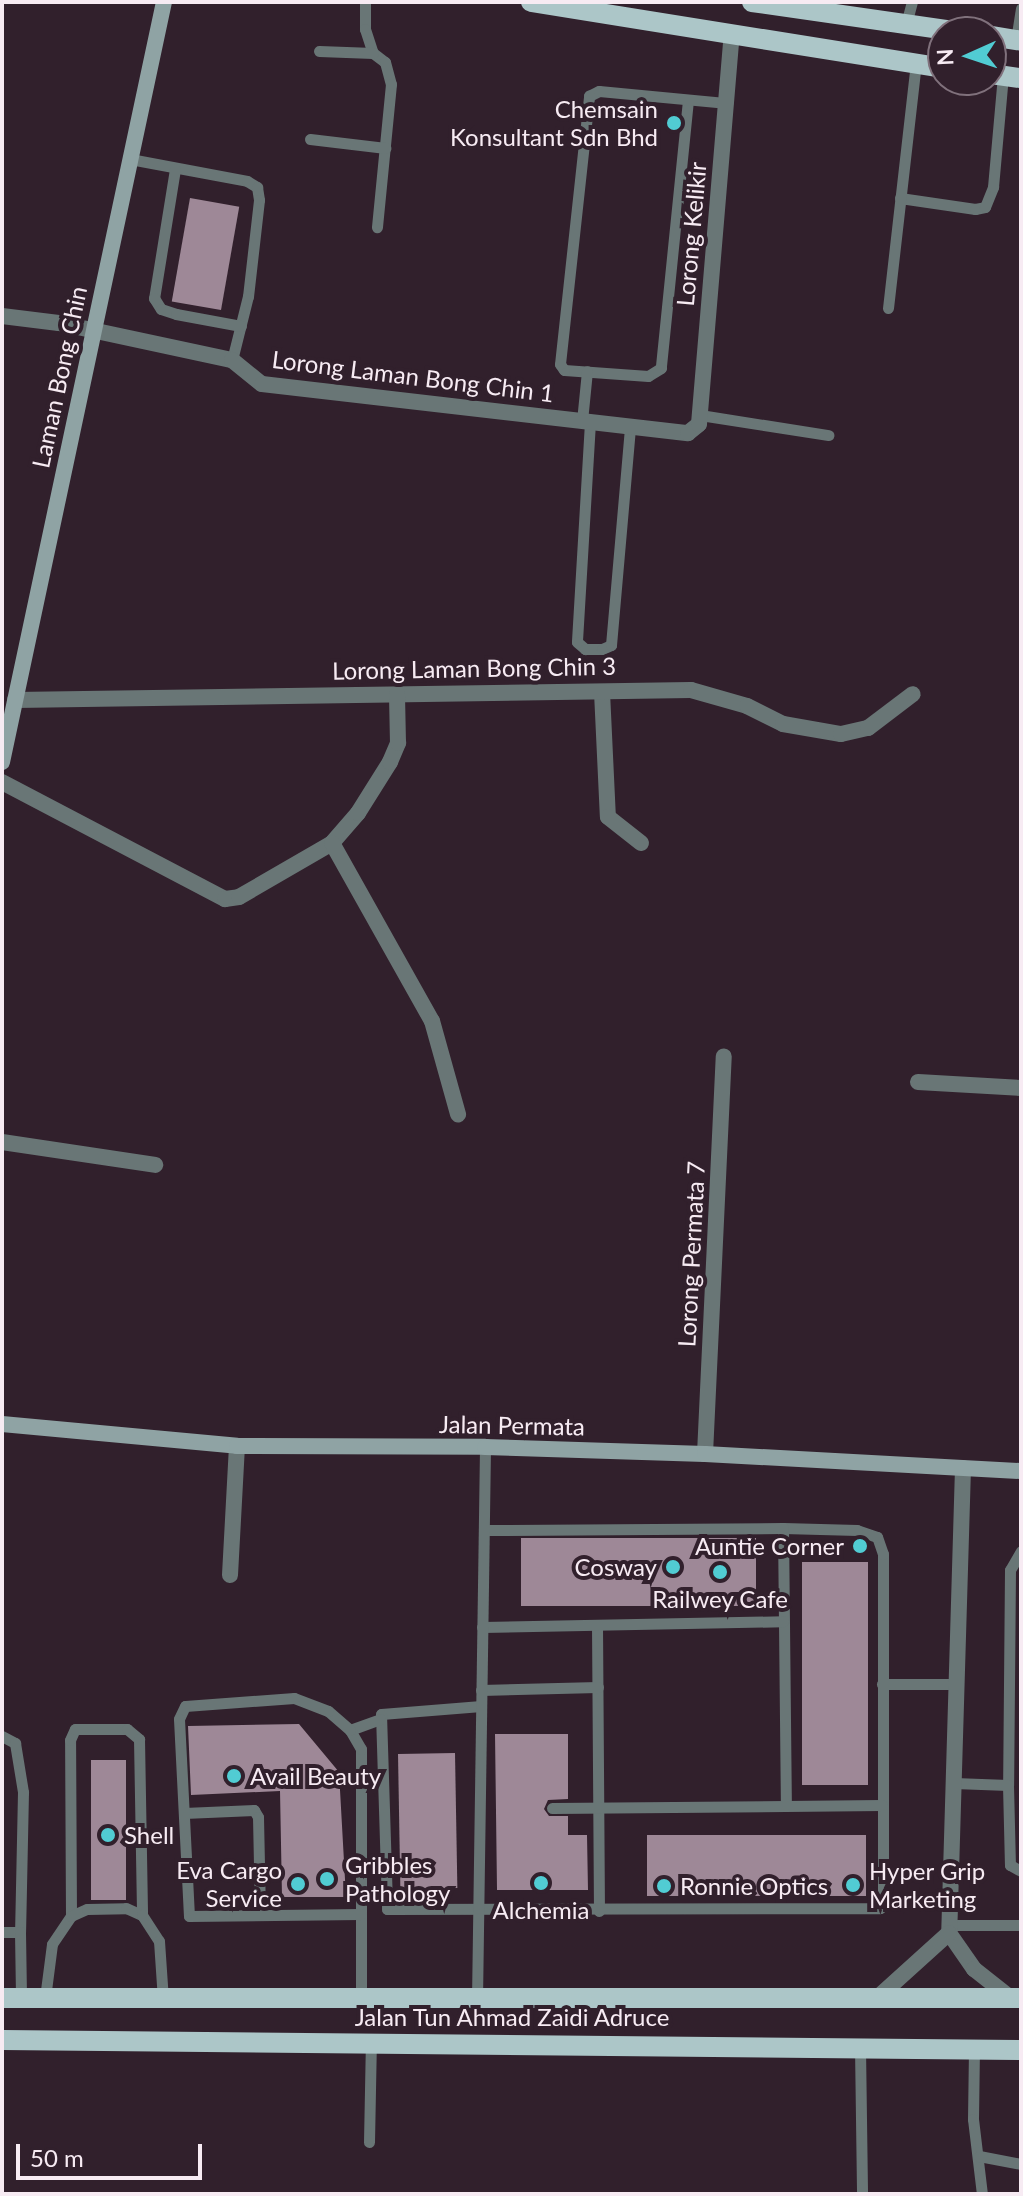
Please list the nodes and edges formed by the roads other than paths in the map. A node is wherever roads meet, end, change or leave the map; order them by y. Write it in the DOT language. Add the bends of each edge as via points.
graph roads {
  1 [pos="164,2"];
  2 [pos="365,2"];
  3 [pos="531,2"];
  4 [pos="752,2"];
  5 [pos="912,2"];
  6 [pos="815,6"];
  7 [pos="1021,8"];
  8 [pos="906,24"];
  9 [pos="927,27"];
  10 [pos="732,33"];
  11 [pos="1019,40"];
  12 [pos="319,51"];
  13 [pos="373,53"];
  14 [pos="916,64"];
  15 [pos="927,66"];
  16 [pos="1003,96"];
  17 [pos="688,100"];
  18 [pos="727,103"];
  19 [pos="310,139"];
  20 [pos="385,148"];
  21 [pos="130,159"];
  22 [pos="175,169"];
  23 [pos="900,198"];
  24 [pos="377,227"];
  25 [pos="888,308"];
  26 [pos="2,316"];
  27 [pos="241,326"];
  28 [pos="94,330"];
  29 [pos="232,360"];
  30 [pos="587,371"];
  31 [pos="700,415"];
  32 [pos="586,421"];
  33 [pos="630,426"];
  34 [pos="688,433"];
  35 [pos="828,435"];
  36 [pos="602,692"];
  37 [pos="397,694"];
  38 [pos="913,694"];
  39 [pos="15,700"];
  40 [pos="2,762"];
  41 [pos="2,782"];
  42 [pos="332,843"];
  43 [pos="641,843"];
  44 [pos="724,1056"];
  45 [pos="918,1082"];
  46 [pos="1021,1088"];
  47 [pos="458,1114"];
  48 [pos="2,1142"];
  49 [pos="155,1165"];
  50 [pos="2,1424"];
  51 [pos="237,1446"];
  52 [pos="485,1447"];
  53 [pos="705,1454"];
  54 [pos="963,1468"];
  55 [pos="1021,1471"];
  56 [pos="783,1528"];
  57 [pos="484,1530"];
  58 [pos="1021,1551"];
  59 [pos="230,1575"];
  60 [pos="783,1621"];
  61 [pos="597,1625"];
  62 [pos="482,1627"];
  63 [pos="1015,1678"];
  64 [pos="882,1684"];
  65 [pos="956,1684"];
  66 [pos="598,1687"];
  67 [pos="481,1690"];
  68 [pos="481,1706"];
  69 [pos="380,1719"];
  70 [pos="350,1730"];
  71 [pos="2,1736"];
  72 [pos="954,1783"];
  73 [pos="1008,1785"];
  74 [pos="882,1805"];
  75 [pos="786,1806"];
  76 [pos="599,1807"];
  77 [pos="552,1808"];
  78 [pos="184,1813"];
  79 [pos="1021,1871"];
  80 [pos="478,1911"];
  81 [pos="599,1911"];
  82 [pos="361,1914"];
  83 [pos="142,1915"];
  84 [pos="260,1915"];
  85 [pos="71,1916"];
  86 [pos="1021,1925"];
  87 [pos="949,1929"];
  88 [pos="2,1932"];
  89 [pos="20,1932"];
  90 [pos="12,1998"];
  91 [pos="45,1998"];
  92 [pos="1017,1998"];
  93 [pos="163,1999"];
  94 [pos="876,1999"];
  95 [pos="361,2000"];
  96 [pos="477,2000"];
  97 [pos="2,2040"];
  98 [pos="371,2042"];
  99 [pos="860,2046"];
  100 [pos="974,2047"];
  101 [pos="1021,2050"];
  102 [pos="369,2142"];
  103 [pos="979,2156"];
  104 [pos="1021,2164"];
  105 [pos="862,2194"];
  106 [pos="982,2194"];
  1 -- 21 [label="street, Laman Bong Chin"];
  2 -- 13 [label="lane" via="365,29"];
  3 -- 10 [label="main road"];
  4 -- 6 [label="main road"];
  5 -- 8 [label="lane"];
  6 -- 8 [label="main road"];
  7 -- 11 [label="lane"];
  8 -- 9 [label="main road"];
  10 -- 14 [label="main road"];
  10 -- 18 [label="street, Lorong Kelikir"];
  12 -- 13 [label="lane"];
  13 -- 20 [label="lane" via="385,62 391,84"];
  14 -- 15 [label="main road"];
  14 -- 23 [label="lane"];
  16 -- 23 [label="lane" via="993,187 985,207"];
  17 -- 18 [label="lane"];
  17 -- 30 [label="lane" via="661,368 648,376"];
  17 -- 30 [label="lane" via="599,91 589,96 560,364 564,370"];
  18 -- 31 [label="street, Lorong Kelikir"];
  19 -- 20 [label="lane"];
  20 -- 24 [label="lane"];
  21 -- 22 [label="lane"];
  21 -- 28 [label="street, Laman Bong Chin"];
  22 -- 27 [label="lane" via="257,187"];
  22 -- 27 [label="lane" via="154,298 161,309 176,314"];
  23 -- 25 [label="lane"];
  26 -- 28 [label="street, Lorong Laman Bong Chin 1"];
  27 -- 29 [label="lane"];
  28 -- 29 [label="street, Lorong Laman Bong Chin 1"];
  28 -- 39 [label="street, Laman Bong Chin"];
  29 -- 32 [label="street, Lorong Laman Bong Chin 1" via="262,384"];
  30 -- 32 [label="lane"];
  31 -- 34 [label="street, Lorong Kelikir" via="699,424"];
  31 -- 35 [label="lane"];
  32 -- 33 [label="street, Lorong Laman Bong Chin 1"];
  32 -- 33 [label="lane" via="577,642 585,649 611,645"];
  33 -- 34 [label="street, Lorong Laman Bong Chin 1"];
  36 -- 37 [label="street, Lorong Laman Bong Chin 3"];
  36 -- 38 [label="street, Lorong Laman Bong Chin 3" via="691,690 747,706 783,724 841,734 868,728"];
  36 -- 43 [label="street" via="608,817"];
  37 -- 39 [label="street, Lorong Laman Bong Chin 3"];
  37 -- 42 [label="street" via="398,743 390,762"];
  39 -- 40 [label="street, Laman Bong Chin"];
  41 -- 42 [label="street" via="225,899 267,884"];
  42 -- 47 [label="street" via="432,1021"];
  44 -- 53 [label="street, Lorong Permata 7"];
  45 -- 46 [label="street"];
  48 -- 49 [label="street"];
  50 -- 51 [label="street, Jalan Permata"];
  51 -- 52 [label="street, Jalan Permata"];
  51 -- 59 [label="street"];
  52 -- 53 [label="street, Jalan Permata"];
  52 -- 57 [label="lane"];
  53 -- 54 [label="street, Jalan Permata"];
  54 -- 55 [label="street, Jalan Permata"];
  54 -- 65 [label="street"];
  56 -- 57 [label="lane"];
  56 -- 60 [label="lane"];
  56 -- 64 [label="lane" via="857,1530 877,1537 883,1554"];
  57 -- 62 [label="lane"];
  58 -- 63 [label="lane" via="1010,1570"];
  60 -- 61 [label="lane"];
  60 -- 75 [label="lane"];
  61 -- 62 [label="lane"];
  61 -- 66 [label="lane"];
  62 -- 67 [label="lane"];
  63 -- 73 [label="lane"];
  64 -- 65 [label="lane"];
  64 -- 74 [label="lane"];
  65 -- 72 [label="street"];
  66 -- 67 [label="lane"];
  66 -- 76 [label="lane"];
  67 -- 68 [label="lane"];
  68 -- 69 [label="lane" via="385,1711"];
  68 -- 80 [label="lane"];
  69 -- 70 [label="lane"];
  69 -- 80 [label="lane" via="387,1909"];
  70 -- 78 [label="lane" via="328,1711 294,1698 185,1706 179,1719"];
  70 -- 82 [label="lane" via="361,1749"];
  71 -- 89 [label="lane" via="15,1743 23,1792"];
  72 -- 73 [label="lane"];
  72 -- 87 [label="street"];
  73 -- 79 [label="lane" via="1010,1865"];
  74 -- 75 [label="lane"];
  74 -- 81 [label="lane" via="880,1908"];
  75 -- 76 [label="lane"];
  76 -- 77 [label="lane"];
  76 -- 81 [label="lane"];
  78 -- 84 [label="lane" via="189,1916"];
  78 -- 84 [label="lane" via="254,1810"];
  80 -- 81 [label="lane"];
  80 -- 96 [label="lane"];
  82 -- 84 [label="lane"];
  82 -- 95 [label="lane"];
  83 -- 85 [label="lane" via="126,1908 87,1909"];
  83 -- 85 [label="lane" via="139,1739 127,1729 75,1729 70,1740"];
  83 -- 93 [label="lane" via="159,1941"];
  85 -- 91 [label="lane" via="52,1944"];
  86 -- 87 [label="lane"];
  87 -- 92 [label="street" via="974,1969"];
  87 -- 94 [label="street"];
  88 -- 89 [label="lane"];
  89 -- 90 [label="lane"];
  90 -- 91 [label="main road, Jalan Tun Ahmad Zaidi Adruce"];
  91 -- 93 [label="main road, Jalan Tun Ahmad Zaidi Adruce"];
  92 -- 94 [label="main road, Jalan Tun Ahmad Zaidi Adruce"];
  93 -- 95 [label="main road, Jalan Tun Ahmad Zaidi Adruce"];
  94 -- 96 [label="main road, Jalan Tun Ahmad Zaidi Adruce"];
  95 -- 96 [label="main road, Jalan Tun Ahmad Zaidi Adruce"];
  97 -- 98 [label="main road, Jalan Tun Ahmad Zaidi Adruce"];
  98 -- 99 [label="main road, Jalan Tun Ahmad Zaidi Adruce"];
  98 -- 102 [label="lane"];
  99 -- 100 [label="main road, Jalan Tun Ahmad Zaidi Adruce"];
  99 -- 105 [label="lane"];
  100 -- 101 [label="main road, Jalan Tun Ahmad Zaidi Adruce"];
  100 -- 103 [label="lane" via="973,2119"];
  103 -- 104 [label="lane"];
  103 -- 106 [label="lane"];
}
